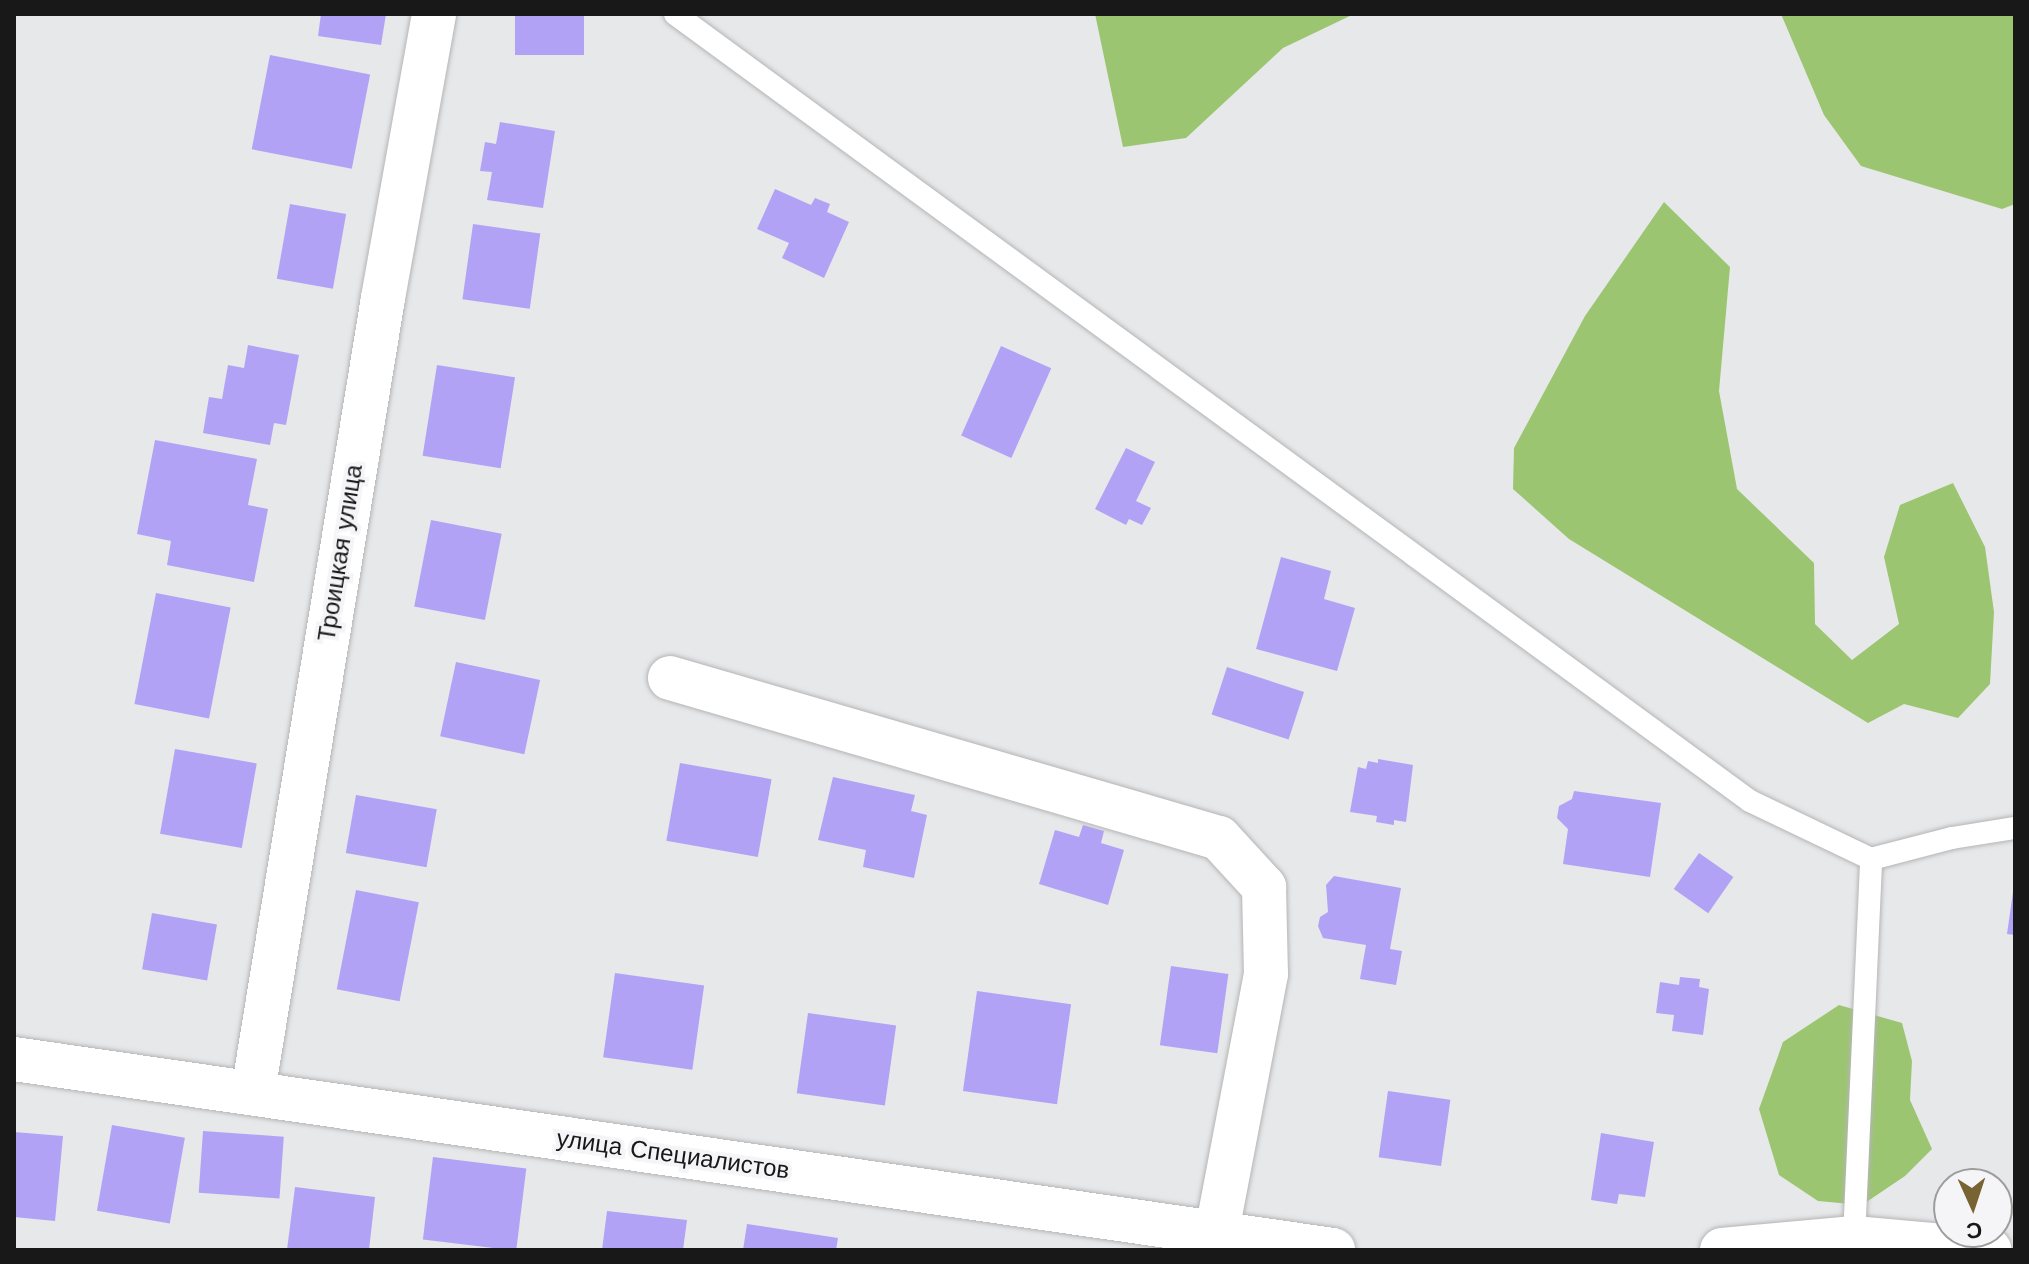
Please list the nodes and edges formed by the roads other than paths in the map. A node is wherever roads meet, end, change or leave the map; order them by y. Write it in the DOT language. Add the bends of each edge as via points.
graph roads {
  1 [pos="434,14"];
  2 [pos="675,14"];
  3 [pos="670,678"];
  4 [pos="2015,828"];
  5 [pos="1871,859"];
  6 [pos="14,1059"];
  7 [pos="253,1092"];
  8 [pos="1216,1235"];
  9 [pos="1854,1238"];
  10 [pos="1333,1250"];
  11 [pos="1722,1250"];
  12 [pos="1989,1250"];
  1 -- 7 [label="street, Троицкая улица"];
  2 -- 5 [label="lane" via="1750,801"];
  3 -- 8 [label="street" via="1219,838 1264,887 1266,974"];
  4 -- 5 [label="lane"];
  5 -- 9 [label="lane"];
  6 -- 7 [label="street, улица Специалистов"];
  7 -- 8 [label="street, улица Специалистов"];
  8 -- 10 [label="street, улица Специалистов"];
  9 -- 11 [label="street"];
  9 -- 12 [label="street"];
}
